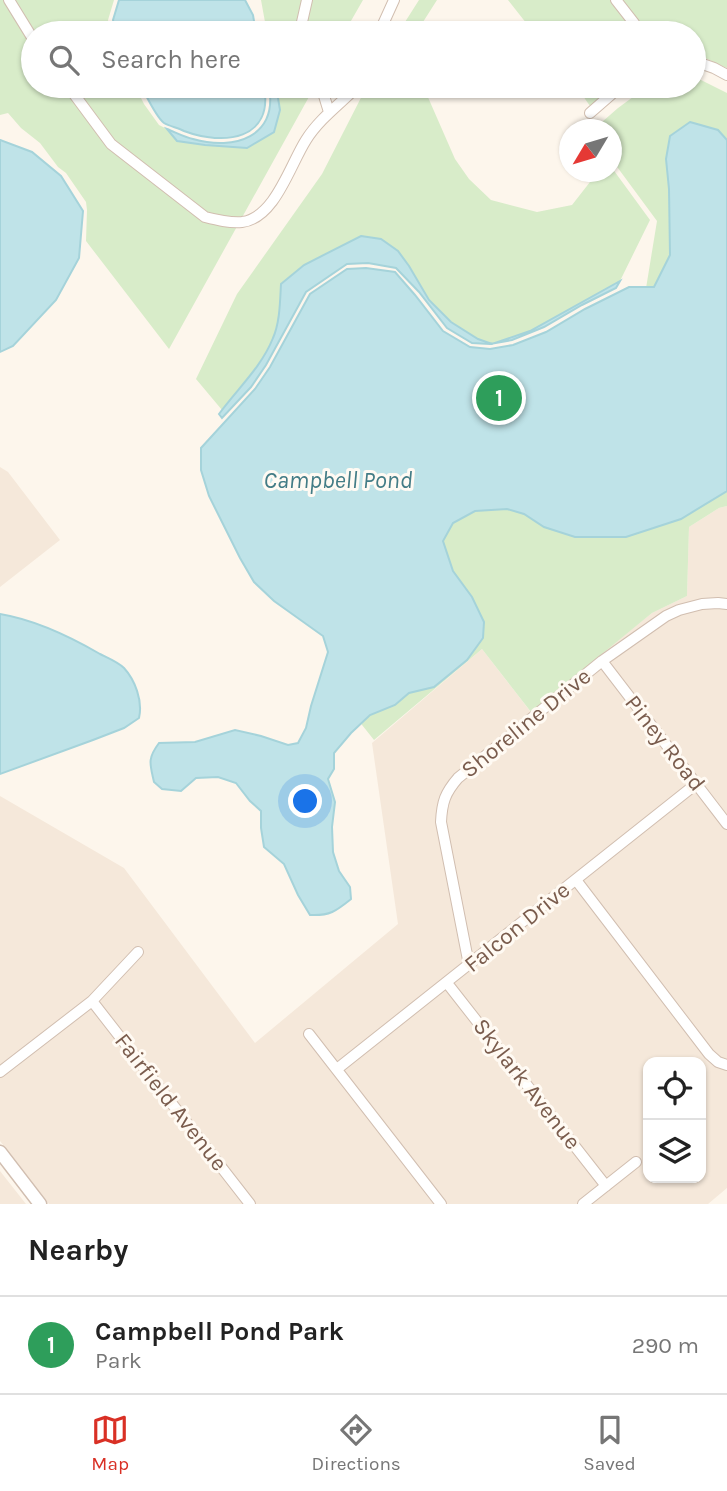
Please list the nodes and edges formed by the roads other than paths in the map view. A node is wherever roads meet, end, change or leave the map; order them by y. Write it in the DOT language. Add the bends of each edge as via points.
graph roads {
  1 [pos="9,0"];
  2 [pos="307,0"];
  3 [pos="394,0"];
  4 [pos="616,0"];
  5 [pos="22,21"];
  6 [pos="302,21"];
  7 [pos="384,21"];
  8 [pos="632,21"];
  9 [pos="706,65"];
  10 [pos="727,75"];
  11 [pos="77,98"];
  12 [pos="325,98"];
  13 [pos="345,98"];
  14 [pos="607,98"];
  15 [pos="329,112"];
  16 [pos="590,113"];
  17 [pos="727,604"];
  18 [pos="602,661"];
  19 [pos="696,783"];
  20 [pos="727,824"];
  21 [pos="576,880"];
  22 [pos="138,952"];
  23 [pos="469,965"];
  24 [pos="447,983"];
  25 [pos="92,1001"];
  26 [pos="309,1034"];
  27 [pos="727,1065"];
  28 [pos="337,1069"];
  29 [pos="0,1072"];
  30 [pos="0,1152"];
  31 [pos="636,1162"];
  32 [pos="606,1186"];
  33 [pos="40,1204"];
  34 [pos="250,1204"];
  35 [pos="441,1204"];
  36 [pos="583,1204"];
  1 -- 5 [label="street"];
  2 -- 6 [label="street"];
  3 -- 7 [label="street"];
  4 -- 8 [label="street"];
  9 -- 10 [label="street"];
  11 -- 15 [label="street" via="111,144 205,217 223,222 244,222 269,206 305,141"];
  12 -- 15 [label="street"];
  13 -- 15 [label="street"];
  14 -- 16 [label="street"];
  17 -- 18 [label="street, Shoreline Drive" via="678,610"];
  18 -- 19 [label="street, Piney Road"];
  18 -- 23 [label="street, Shoreline Drive" via="448,789 441,822"];
  19 -- 20 [label="street, Piney Road"];
  19 -- 21 [label="street, Falcon Drive"];
  21 -- 23 [label="street, Falcon Drive"];
  21 -- 27 [label="street" via="709,1054"];
  22 -- 25 [label="street"];
  23 -- 24 [label="street, Falcon Drive"];
  24 -- 28 [label="street, Falcon Drive"];
  24 -- 32 [label="street, Skylark Avenue"];
  25 -- 29 [label="street"];
  25 -- 34 [label="street, Fairfield Avenue"];
  26 -- 28 [label="street"];
  28 -- 35 [label="street"];
  30 -- 33 [label="street"];
  31 -- 32 [label="street"];
  32 -- 36 [label="street"];
}
